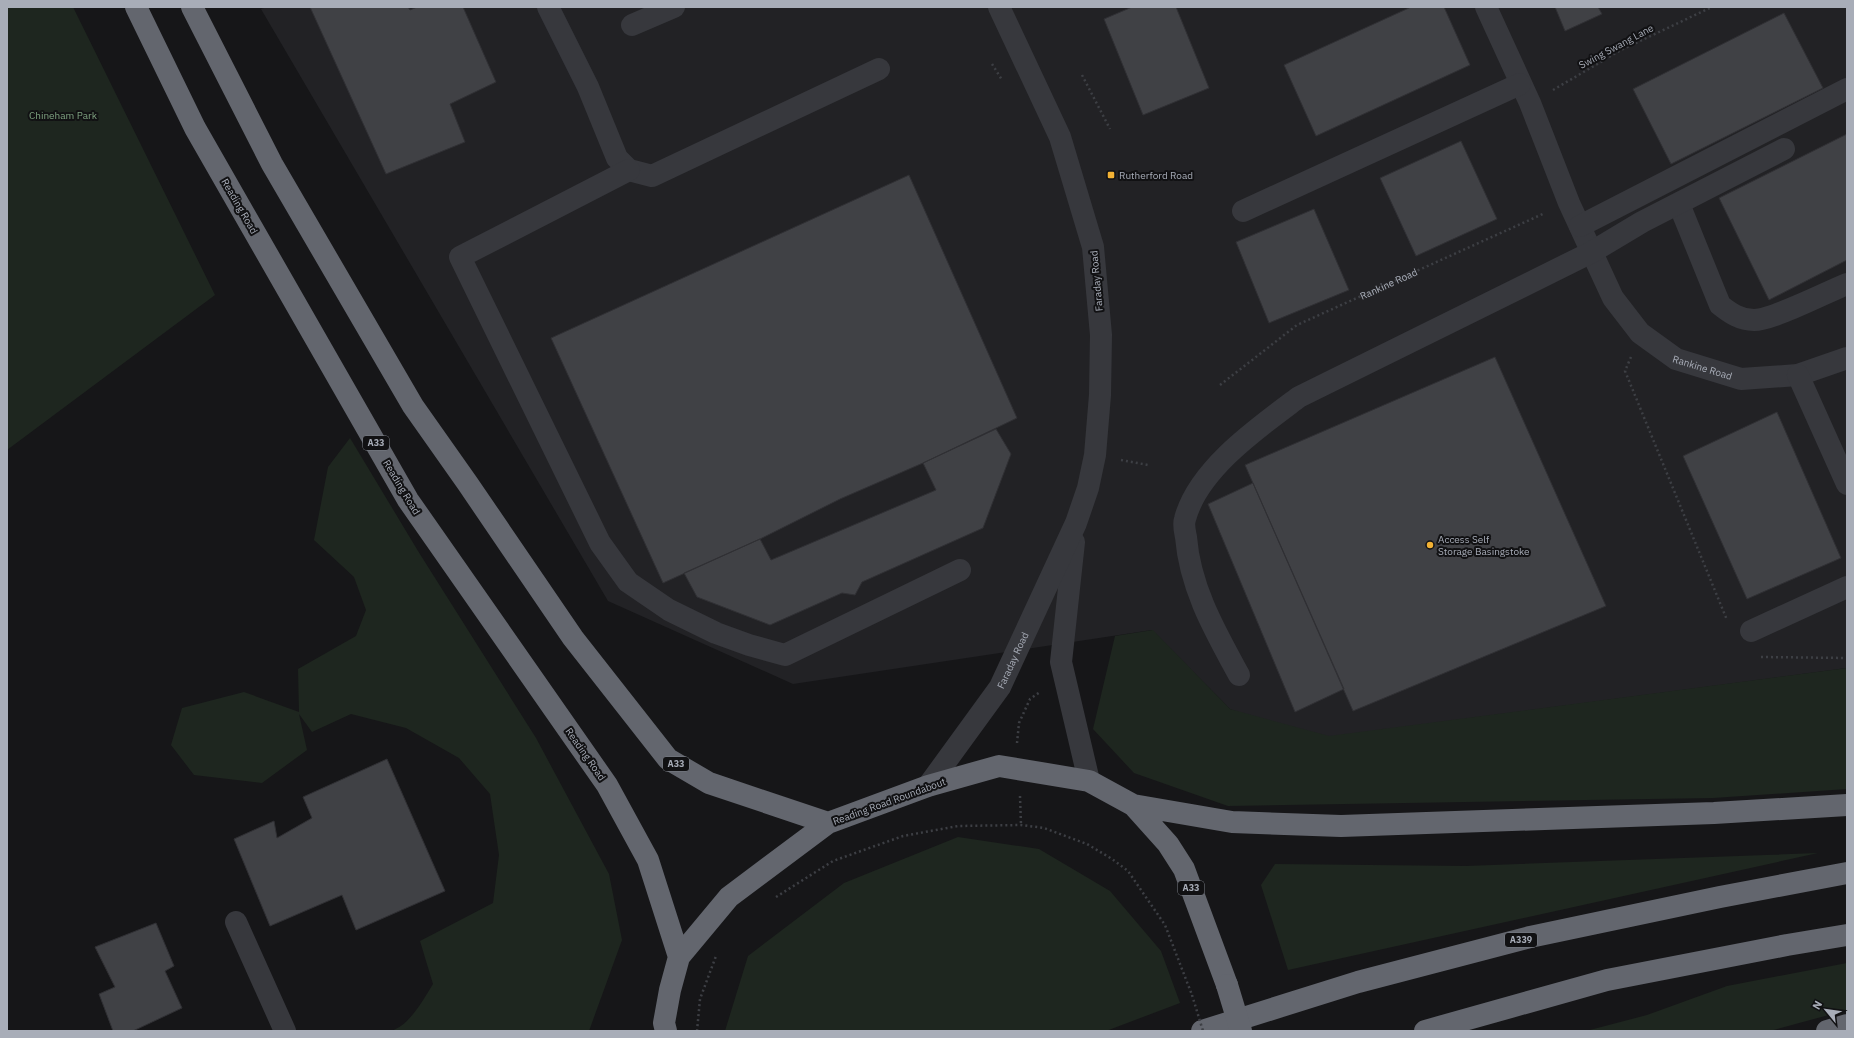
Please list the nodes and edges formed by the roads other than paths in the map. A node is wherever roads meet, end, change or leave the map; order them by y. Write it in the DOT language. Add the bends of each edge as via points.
graph roads {
  1 [pos="136,7"];
  2 [pos="192,7"];
  3 [pos="548,7"];
  4 [pos="674,7"];
  5 [pos="998,7"];
  6 [pos="1486,7"];
  7 [pos="632,25"];
  8 [pos="879,70"];
  9 [pos="1520,84"];
  10 [pos="1847,89"];
  11 [pos="1784,149"];
  12 [pos="629,170"];
  13 [pos="1679,204"];
  14 [pos="1243,211"];
  15 [pos="1580,226"];
  16 [pos="1592,252"];
  17 [pos="1847,284"];
  18 [pos="1847,358"];
  19 [pos="1798,375"];
  20 [pos="1847,484"];
  21 [pos="1076,523"];
  22 [pos="960,570"];
  23 [pos="1847,587"];
  24 [pos="1740,629"];
  25 [pos="1238,675"];
  26 [pos="1089,781"];
  27 [pos="928,786"];
  28 [pos="1133,805"];
  29 [pos="1847,805"];
  30 [pos="828,823"];
  31 [pos="1847,873"];
  32 [pos="236,922"];
  33 [pos="1847,935"];
  34 [pos="678,957"];
  35 [pos="1847,1025"];
  36 [pos="663,1028"];
  37 [pos="285,1031"];
  38 [pos="1202,1031"];
  39 [pos="1241,1031"];
  40 [pos="1425,1031"];
  41 [pos="1827,1031"];
  1 -- 34 [label="highway, Reading Road / A33" via="195,128 408,500 607,785 648,860"];
  2 -- 30 [label="highway, A33" via="272,164 413,406 578,644 668,759 708,783"];
  3 -- 12 [label="street" via="588,87 617,158"];
  4 -- 7 [label="street"];
  5 -- 21 [label="street, Faraday Road" via="1060,137 1093,247 1101,335 1100,395 1095,456"];
  6 -- 9 [label="street, Rankine Road"];
  8 -- 12 [label="street" via="652,176"];
  9 -- 14 [label="street"];
  9 -- 15 [label="street, Rankine Road"];
  10 -- 15 [label="street"];
  11 -- 13 [label="street"];
  12 -- 22 [label="street" via="460,258 600,543 628,582 669,610 716,633 785,655"];
  13 -- 16 [label="street" via="1642,222"];
  13 -- 17 [label="street" via="1720,305 1733,315 1754,320"];
  15 -- 16 [label="street, Rankine Road"];
  16 -- 19 [label="street, Rankine Road" via="1613,298 1640,333 1676,359 1741,379"];
  16 -- 25 [label="street" via="1299,397 1258,428 1226,457 1194,494 1184,521 1191,568 1204,608"];
  18 -- 19 [label="street, Rankine Road"];
  19 -- 20 [label="street"];
  21 -- 26 [label="street, Faraday Road" via="1061,662"];
  21 -- 27 [label="street, Faraday Road" via="1000,687"];
  23 -- 24 [label="street"];
  26 -- 27 [label="highway, Reading Road Roundabout / A33" via="999,766"];
  26 -- 28 [label="highway, Reading Road Roundabout / A33"];
  27 -- 30 [label="highway, Reading Road Roundabout / A33"];
  28 -- 29 [label="highway" via="1232,822 1341,826 1714,814"];
  28 -- 39 [label="highway, Reading Road Roundabout / A33, bridge" via="1168,844 1184,869 1227,985"];
  30 -- 34 [label="highway, Reading Road Roundabout / A33" via="729,896"];
  31 -- 38 [label="highway, A339" via="1530,937 1358,982"];
  32 -- 37 [label="street"];
  33 -- 40 [label="highway" via="1607,980"];
  34 -- 36 [label="highway, Reading Road Roundabout / A33"];
  35 -- 41 [label="highway"];
}
